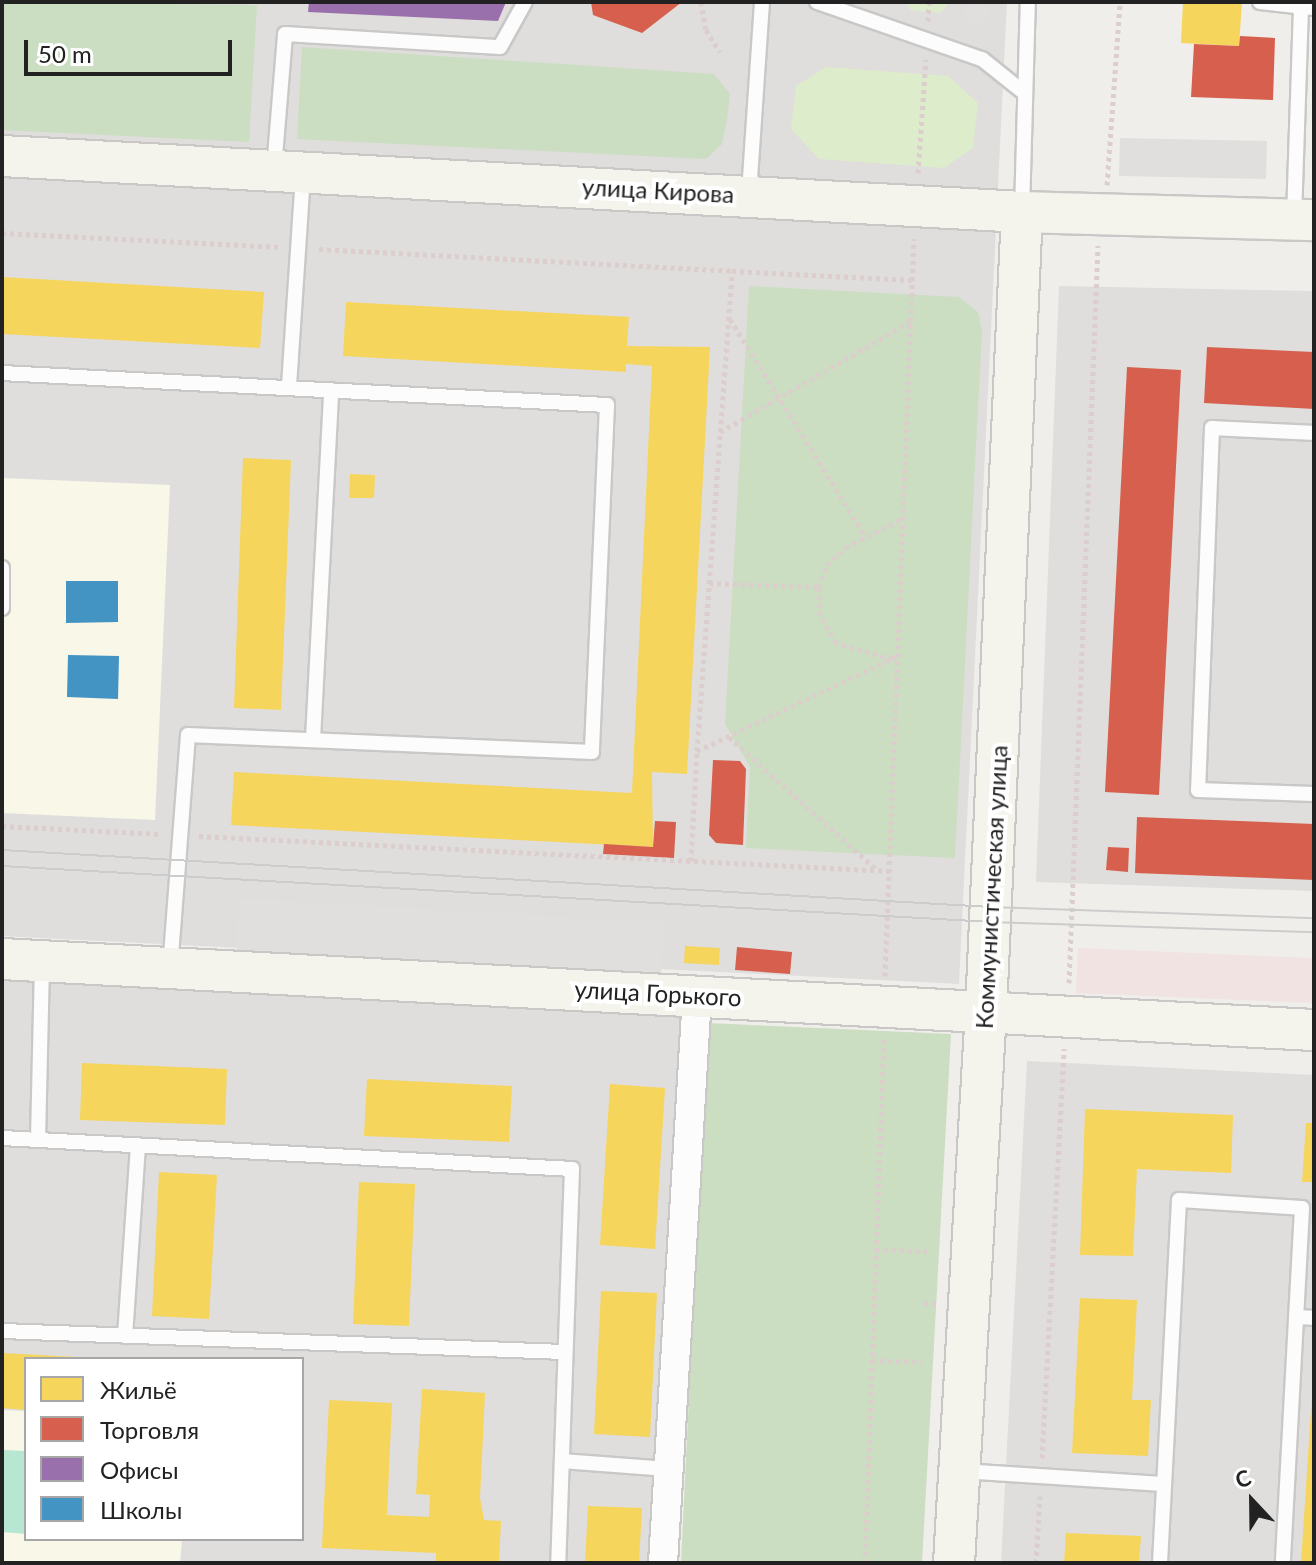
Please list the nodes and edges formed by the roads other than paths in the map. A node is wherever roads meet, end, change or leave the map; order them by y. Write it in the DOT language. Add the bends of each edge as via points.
graph roads {
  1 [pos="525,2"];
  2 [pos="762,2"];
  3 [pos="1028,2"];
  4 [pos="1260,2"];
  5 [pos="827,4"];
  6 [pos="1308,8"];
  7 [pos="1022,91"];
  8 [pos="2,156"];
  9 [pos="289,171"];
  10 [pos="749,195"];
  11 [pos="1022,212"];
  12 [pos="1304,219"];
  13 [pos="2,373"];
  14 [pos="289,386"];
  15 [pos="331,390"];
  16 [pos="1314,433"];
  17 [pos="2,568"];
  18 [pos="2,608"];
  19 [pos="313,739"];
  20 [pos="1314,794"];
  21 [pos="2,959"];
  22 [pos="42,961"];
  23 [pos="170,968"];
  24 [pos="697,995"];
  25 [pos="986,1010"];
  26 [pos="1314,1030"];
  27 [pos="2,1138"];
  28 [pos="38,1140"];
  29 [pos="138,1145"];
  30 [pos="1296,1317"];
  31 [pos="1314,1318"];
  32 [pos="2,1331"];
  33 [pos="125,1336"];
  34 [pos="565,1352"];
  35 [pos="562,1461"];
  36 [pos="668,1469"];
  37 [pos="960,1471"];
  38 [pos="1164,1484"];
  39 [pos="558,1563"];
  40 [pos="663,1563"];
  41 [pos="954,1563"];
  42 [pos="1160,1563"];
  43 [pos="1283,1563"];
  1 -- 9 [label="lane" via="500,47 285,34"];
  2 -- 10 [label="lane"];
  3 -- 7 [label="lane"];
  4 -- 6 [label="lane"];
  5 -- 7 [label="lane" via="982,59"];
  6 -- 12 [label="lane"];
  7 -- 11 [label="lane"];
  8 -- 9 [label="street, улица Кирова"];
  9 -- 10 [label="street, улица Кирова"];
  9 -- 14 [label="lane" via="298,248"];
  10 -- 11 [label="street, улица Кирова"];
  11 -- 12 [label="street, улица Кирова"];
  11 -- 25 [label="street, Коммунистическая улица"];
  13 -- 14 [label="lane"];
  14 -- 15 [label="lane"];
  15 -- 19 [label="lane"];
  15 -- 19 [label="lane" via="607,405 592,752"];
  16 -- 20 [label="lane" via="1212,428 1198,790"];
  17 -- 18 [label="lane"];
  19 -- 23 [label="lane" via="188,735"];
  21 -- 22 [label="street, улица Горького"];
  22 -- 23 [label="street, улица Горького"];
  22 -- 28 [label="lane"];
  23 -- 24 [label="street, улица Горького"];
  24 -- 25 [label="street, улица Горького"];
  24 -- 36 [label="street"];
  25 -- 26 [label="street, улица Горького"];
  25 -- 37 [label="street, Коммунистическая улица"];
  27 -- 28 [label="lane"];
  28 -- 29 [label="lane"];
  29 -- 33 [label="lane"];
  29 -- 34 [label="lane" via="572,1169"];
  30 -- 31 [label="lane"];
  30 -- 38 [label="lane" via="1302,1208 1179,1200"];
  30 -- 43 [label="lane"];
  32 -- 33 [label="lane"];
  33 -- 34 [label="lane"];
  34 -- 35 [label="lane"];
  35 -- 36 [label="lane"];
  35 -- 39 [label="lane"];
  36 -- 40 [label="street"];
  37 -- 38 [label="lane"];
  37 -- 41 [label="street, Коммунистическая улица"];
  38 -- 42 [label="lane"];
}
